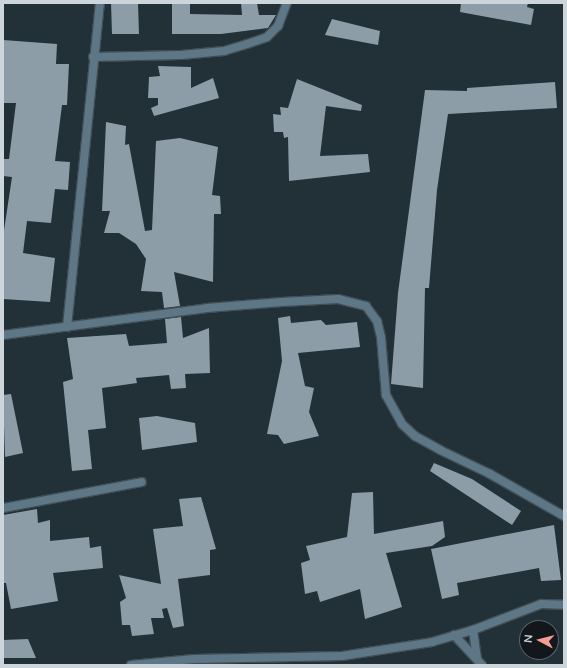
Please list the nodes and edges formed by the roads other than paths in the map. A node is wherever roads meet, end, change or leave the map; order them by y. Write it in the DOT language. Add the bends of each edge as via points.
graph roads {
  1 [pos="100,3"];
  2 [pos="287,3"];
  3 [pos="93,57"];
  4 [pos="67,327"];
  5 [pos="3,336"];
  6 [pos="142,482"];
  7 [pos="3,508"];
  8 [pos="564,516"];
  9 [pos="564,605"];
  10 [pos="473,630"];
  11 [pos="454,636"];
  12 [pos="477,657"];
  13 [pos="132,665"];
  14 [pos="482,665"];
  1 -- 3 [label="street"];
  2 -- 3 [label="street" via="278,26 267,37 224,51 181,55"];
  3 -- 4 [label="street"];
  4 -- 5 [label="street"];
  4 -- 8 [label="street" via="207,308 282,302 338,299 366,306 377,321 381,337 386,395 402,424 427,443"];
  6 -- 7 [label="street"];
  9 -- 10 [label="street" via="541,604"];
  10 -- 11 [label="street"];
  10 -- 12 [label="street"];
  11 -- 12 [label="street"];
  11 -- 13 [label="street" via="432,642 342,656 194,659"];
  12 -- 14 [label="street"];
}
